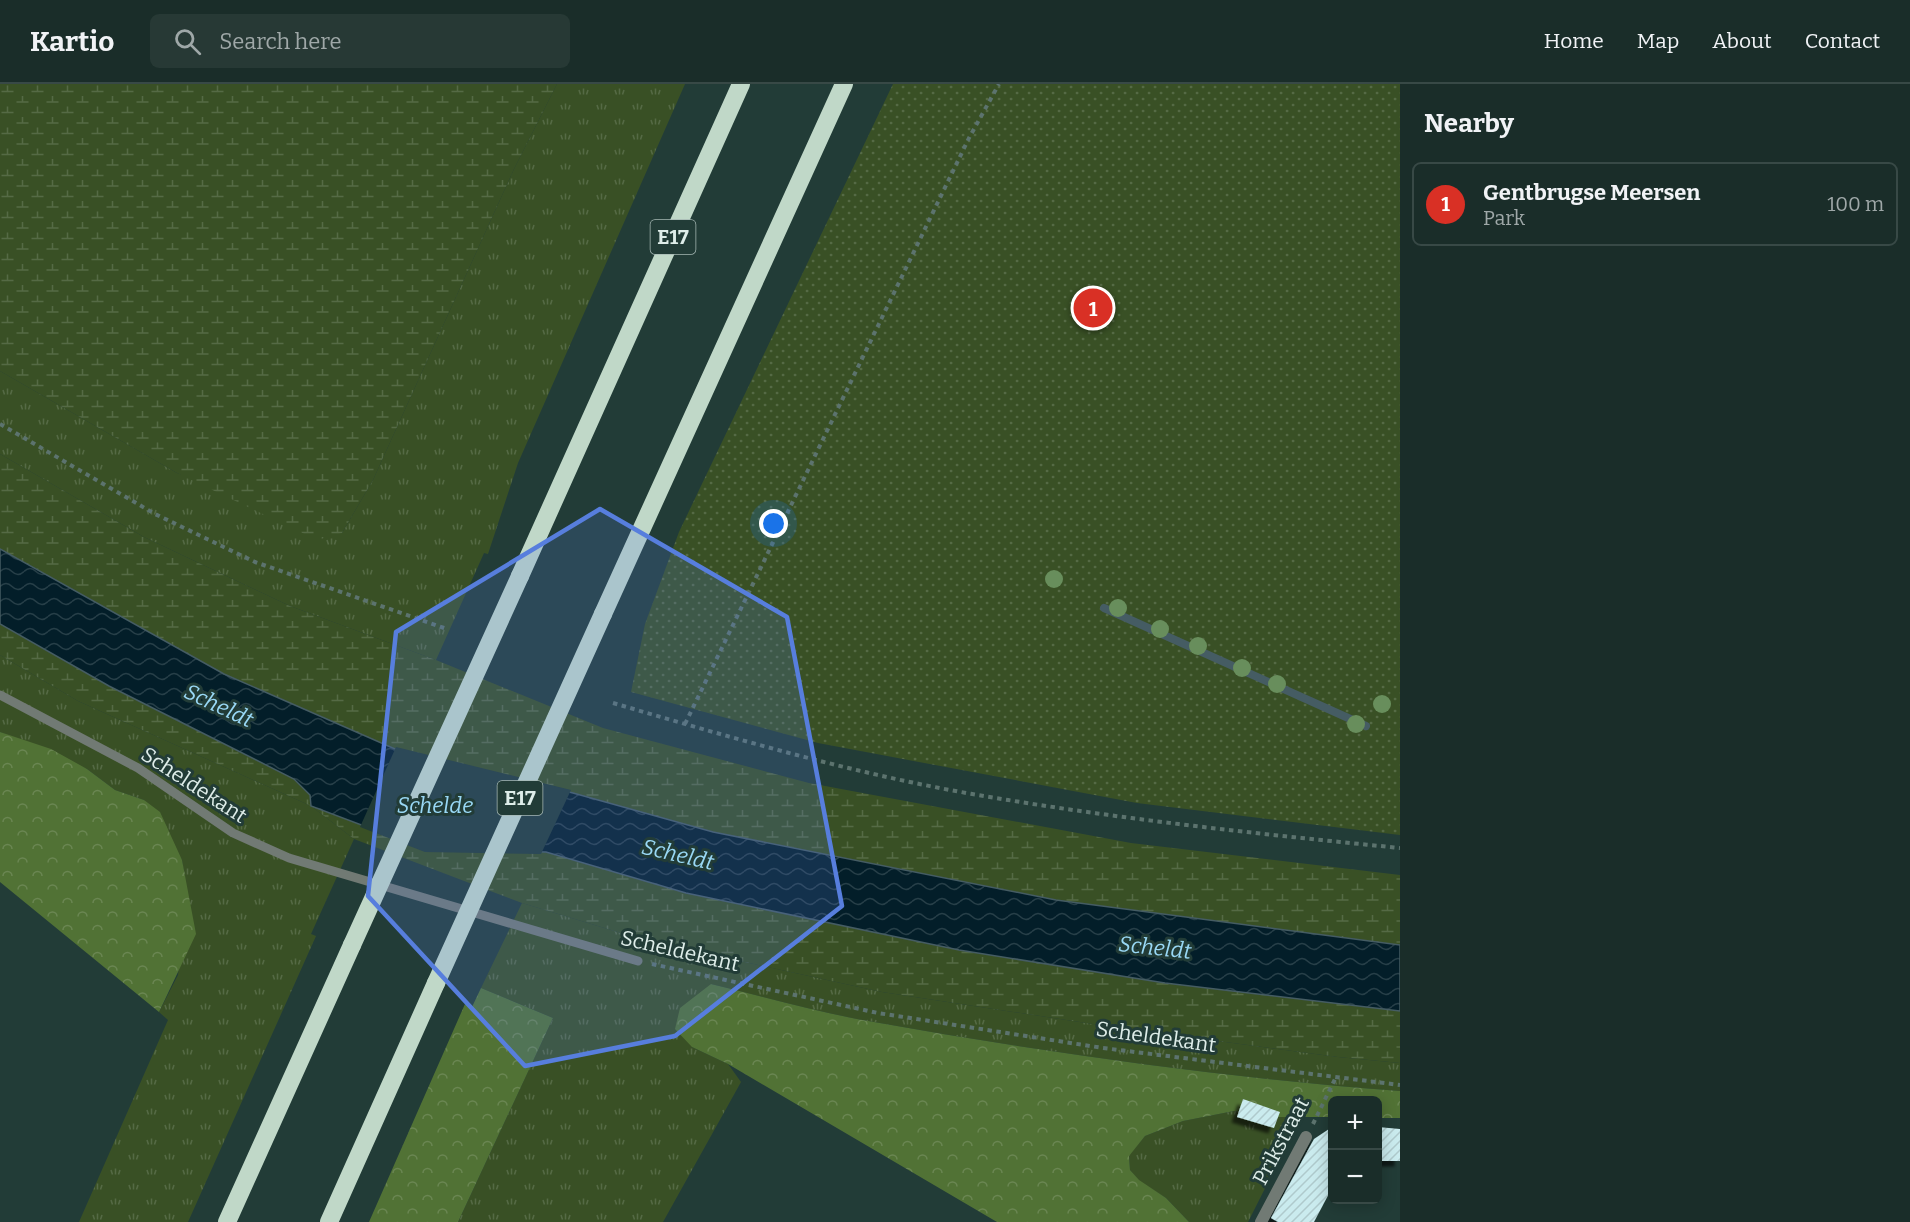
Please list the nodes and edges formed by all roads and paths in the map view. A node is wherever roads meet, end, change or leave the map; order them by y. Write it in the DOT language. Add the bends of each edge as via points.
graph roads {
  1 [pos="741,84"];
  2 [pos="844,84"];
  3 [pos="999,84"];
  4 [pos="0,424"];
  5 [pos="447,629"];
  6 [pos="0,695"];
  7 [pos="613,703"];
  8 [pos="685,724"];
  9 [pos="1400,848"];
  10 [pos="638,961"];
  11 [pos="1335,1079"];
  12 [pos="1400,1085"];
  13 [pos="1306,1137"];
  14 [pos="227,1222"];
  15 [pos="329,1222"];
  16 [pos="1261,1222"];
  1 -- 14 [label="highway, E17, bridge"];
  2 -- 15 [label="highway, E17, bridge"];
  3 -- 8 [label="path" via="964,148"];
  4 -- 5 [label="path" via="155,514 255,562"];
  6 -- 10 [label="lane, Scheldekant" via="138,768 233,833 289,858"];
  7 -- 8 [label="path"];
  8 -- 9 [label="path" via="814,759 976,795 1135,820"];
  10 -- 11 [label="path, Scheldekant" via="878,1013"];
  11 -- 12 [label="path, Scheldekant"];
  11 -- 13 [label="path, Prikstraat"];
  13 -- 16 [label="street, Prikstraat"];
}
